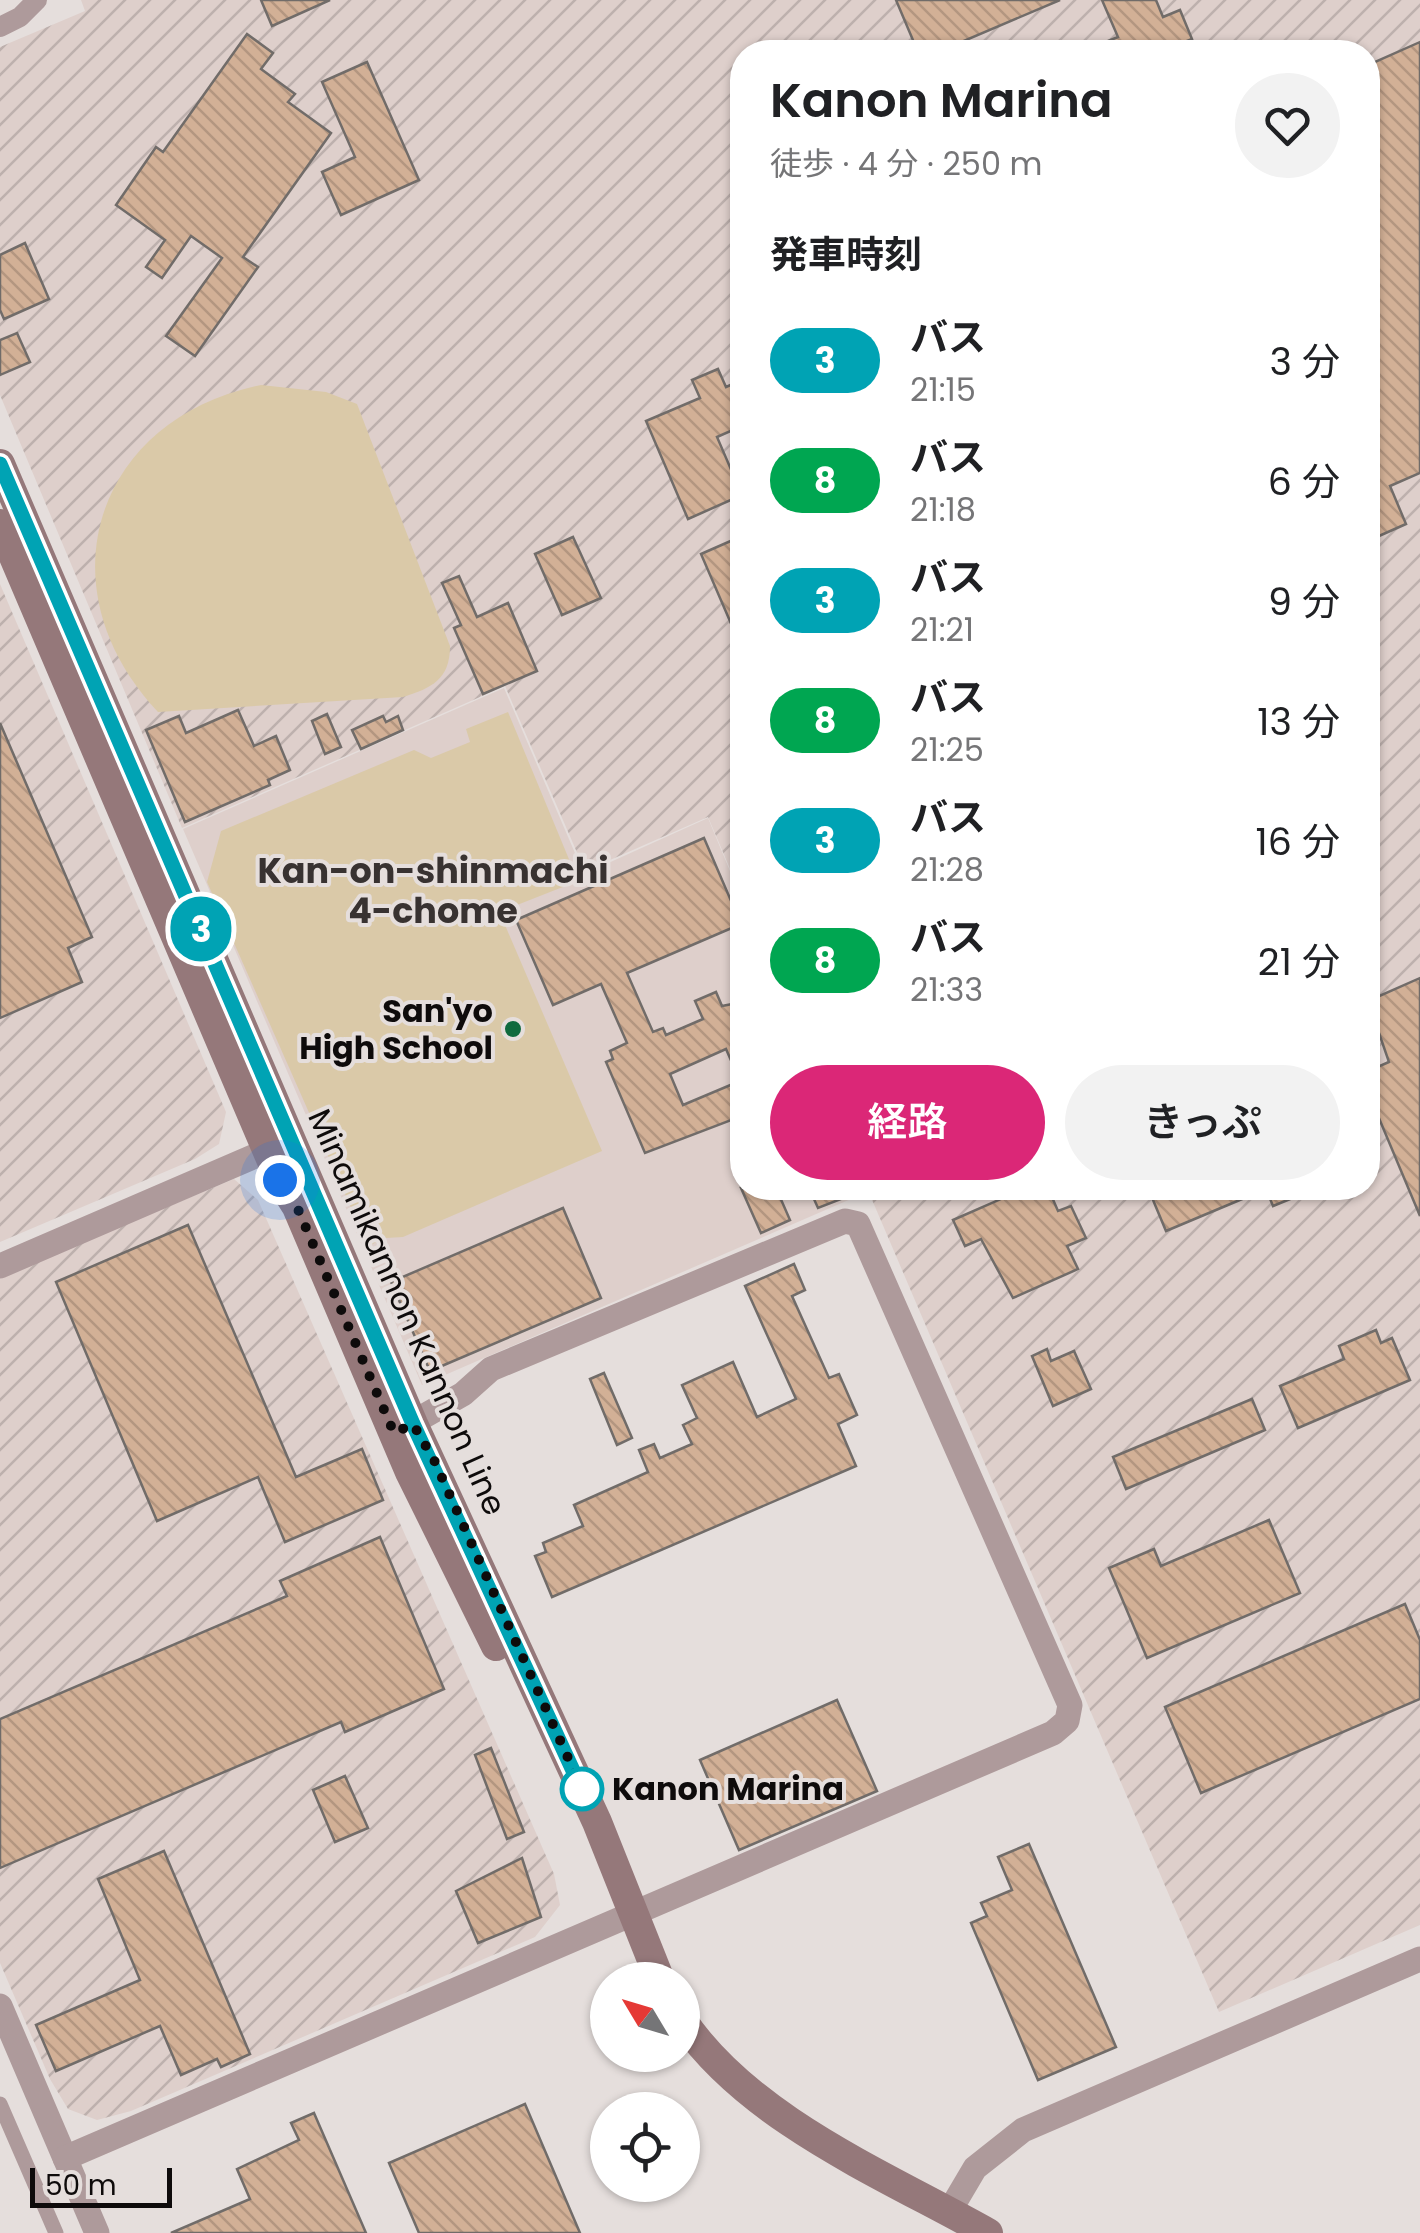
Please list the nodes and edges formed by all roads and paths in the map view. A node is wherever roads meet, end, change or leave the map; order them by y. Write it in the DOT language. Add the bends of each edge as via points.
graph roads {
  1 [pos="37,0"];
  2 [pos="0,26"];
  3 [pos="0,464"];
  4 [pos="0,524"];
  5 [pos="280,1146"];
  6 [pos="0,1266"];
  7 [pos="404,1428"];
  8 [pos="631,1913"];
  9 [pos="1420,1959"];
  10 [pos="652,1962"];
  11 [pos="0,2006"];
  12 [pos="700,2043"];
  13 [pos="0,2104"];
  14 [pos="65,2158"];
  15 [pos="949,2212"];
  16 [pos="56,2233"];
  17 [pos="98,2233"];
  18 [pos="988,2233"];
  1 -- 2 [label="street"];
  3 -- 5 [label="main road, Minamikannon Kannon Line"];
  4 -- 5 [label="main road, Minamikannon Kannon Line"];
  5 -- 6 [label="street"];
  5 -- 7 [label="main road, Minamikannon Kannon Line"];
  7 -- 8 [label="main road, Minamikannon Kannon Line" via="597,1822"];
  7 -- 8 [label="street" via="491,1370 845,1220 867,1234 1070,1715 1052,1732"];
  8 -- 10 [label="main road, Minamikannon Kannon Line"];
  8 -- 14 [label="street"];
  9 -- 15 [label="street" via="1023,2130 975,2168"];
  11 -- 14 [label="street"];
  12 -- 15 [label="main road" via="754,2098"];
  13 -- 16 [label="street"];
  14 -- 17 [label="street"];
  15 -- 18 [label="main road"];
}
